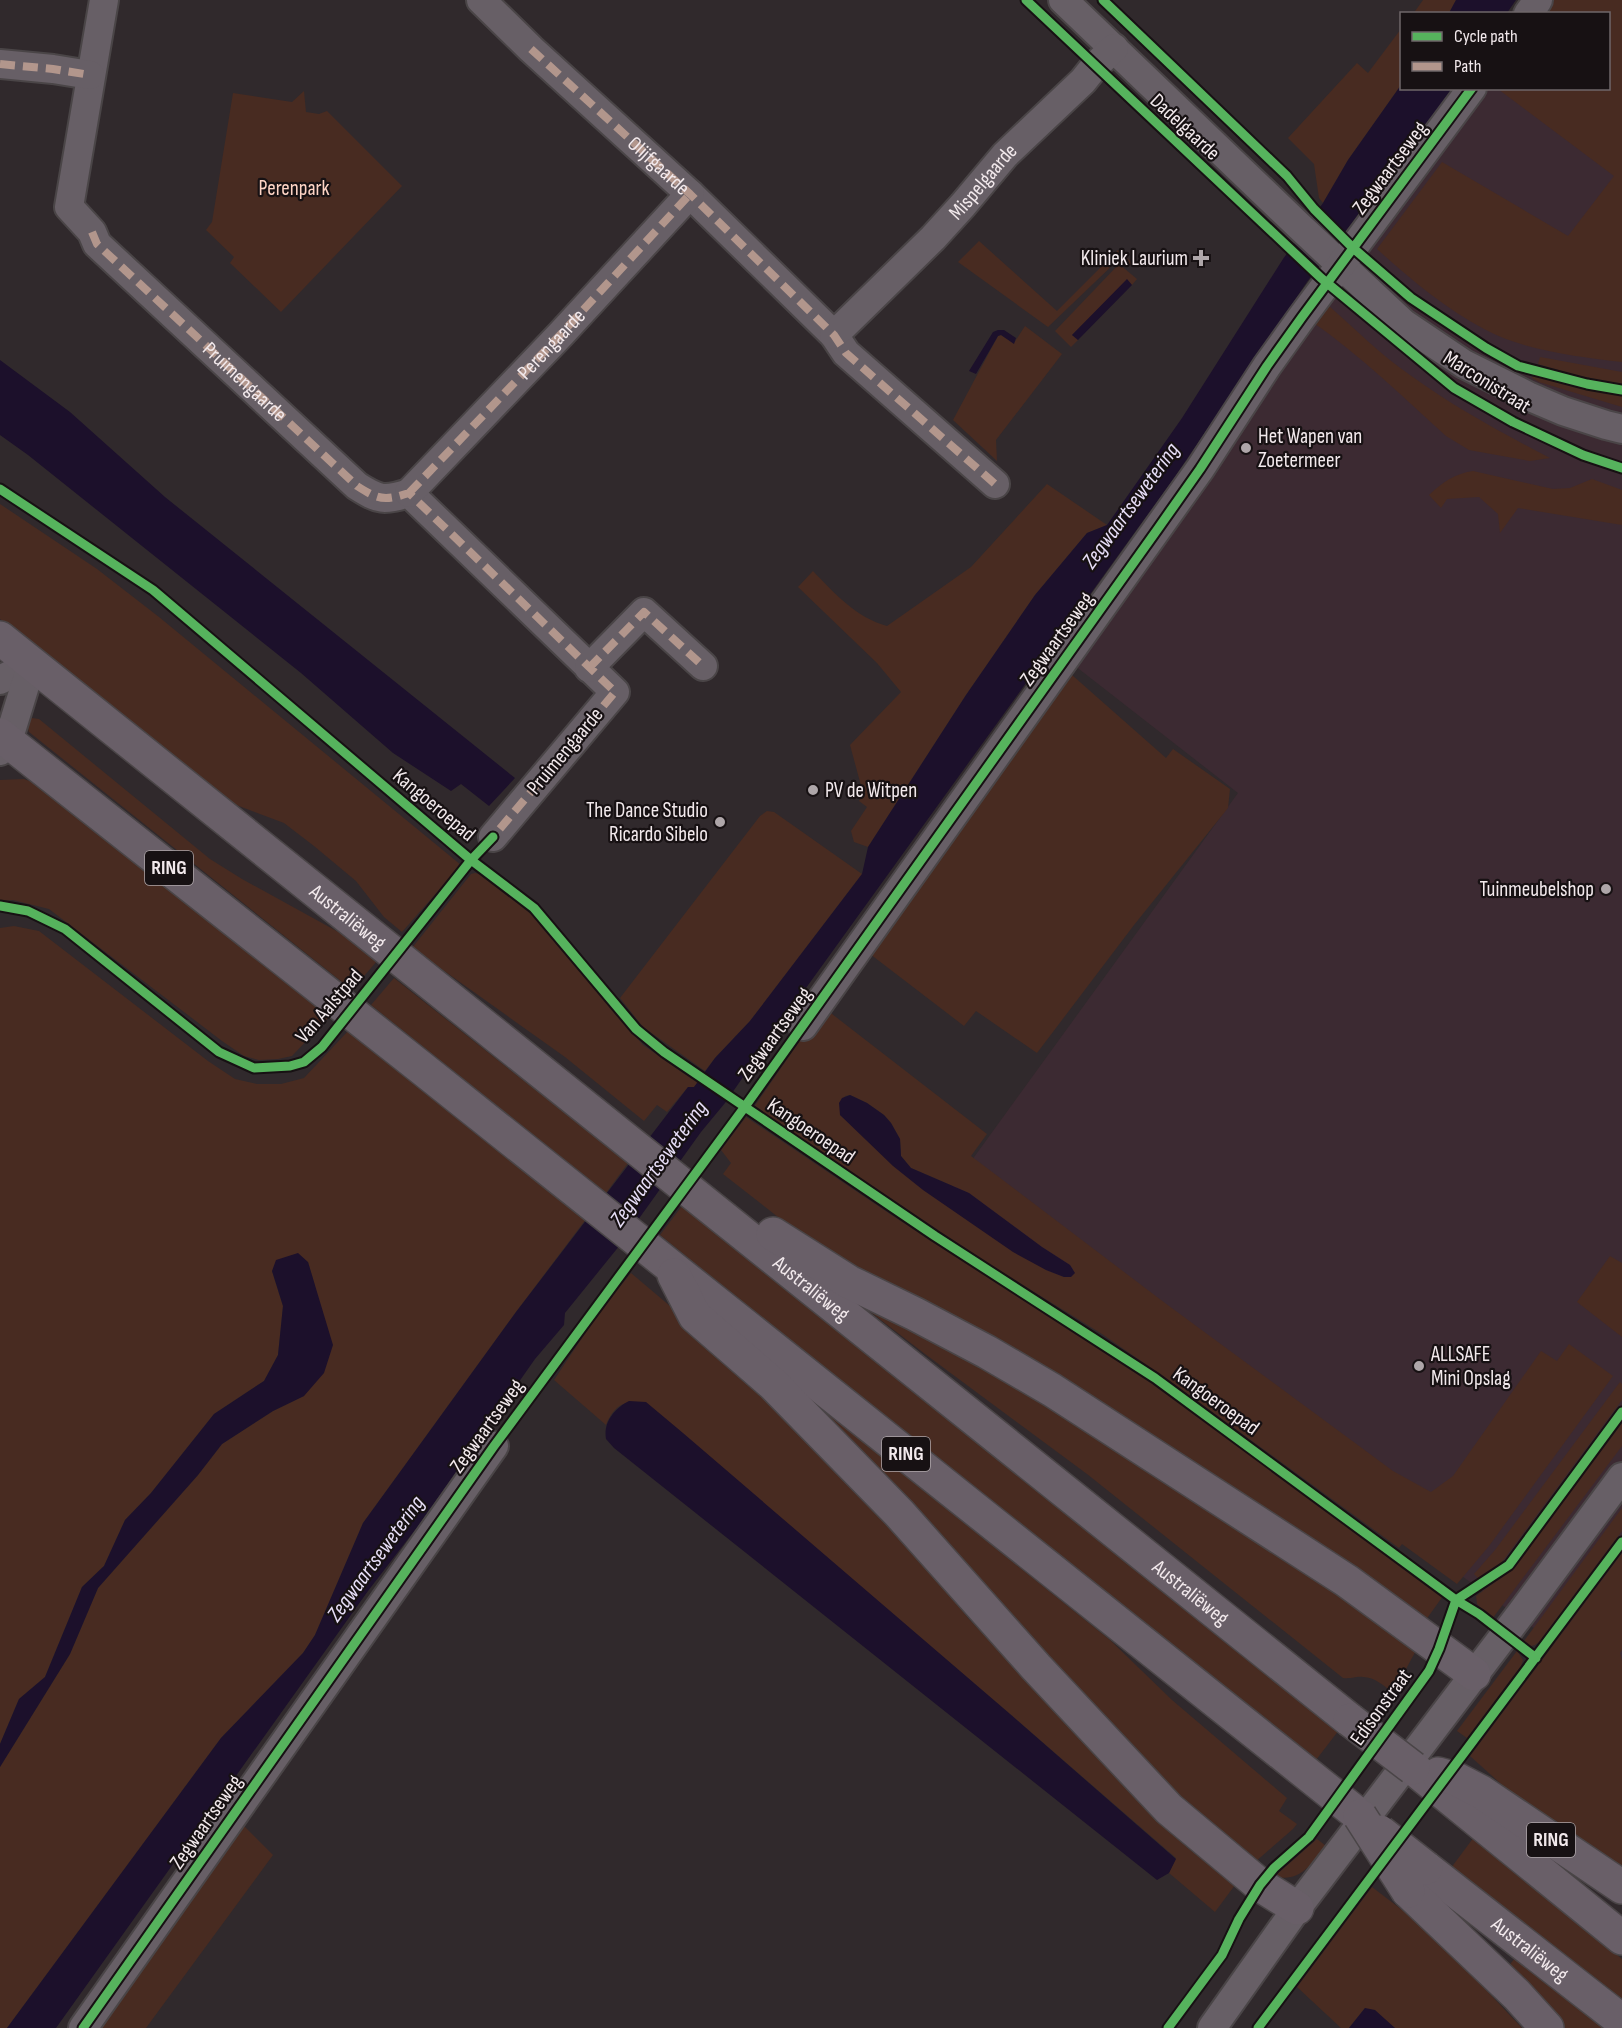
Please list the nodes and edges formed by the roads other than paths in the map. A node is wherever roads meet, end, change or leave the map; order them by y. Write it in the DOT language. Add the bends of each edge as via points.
graph roads {
  1 [pos="104,0"];
  2 [pos="481,0"];
  3 [pos="1063,0"];
  4 [pos="1114,48"];
  5 [pos="0,64"];
  6 [pos="90,75"];
  7 [pos="1470,90"];
  8 [pos="690,194"];
  9 [pos="1337,261"];
  10 [pos="834,335"];
  11 [pos="1622,429"];
  12 [pos="995,484"];
  13 [pos="409,493"];
  14 [pos="0,638"];
  15 [pos="32,663"];
  16 [pos="703,666"];
  17 [pos="589,668"];
  18 [pos="0,680"];
  19 [pos="3,742"];
  20 [pos="493,837"];
  21 [pos="803,1026"];
  22 [pos="711,1208"];
  23 [pos="663,1261"];
  24 [pos="494,1446"];
  25 [pos="1622,1477"];
  26 [pos="1474,1674"];
  27 [pos="1474,1802"];
  28 [pos="1417,1879"];
  29 [pos="1622,1887"];
  30 [pos="1297,1908"];
  31 [pos="1622,1938"];
  32 [pos="1622,2021"];
  33 [pos="82,2028"];
  34 [pos="1212,2028"];
  35 [pos="1547,2028"];
  1 -- 6 [label="street, Pruimengaarde"];
  2 -- 8 [label="street, Olijfgaarde"];
  3 -- 4 [label="street, Dadelgaarde"];
  4 -- 9 [label="street, Dadelgaarde"];
  4 -- 10 [label="street, Mispelgaarde" via="1005,155 933,238"];
  5 -- 6 [label="street"];
  6 -- 13 [label="street, Pruimengaarde" via="69,207 92,232 96,244 357,486 372,496 390,499"];
  7 -- 9 [label="street, Zegwaartseweg"];
  8 -- 10 [label="street, Olijfgaarde"];
  8 -- 13 [label="street, Perengaarde"];
  9 -- 11 [label="street, Marconistraat" via="1403,323 1464,364 1563,411"];
  9 -- 21 [label="street, Zegwaartseweg" via="1200,469"];
  10 -- 12 [label="street, Olijfgaarde" via="846,353"];
  13 -- 17 [label="street, Pruimengaarde"];
  14 -- 15 [label="main road, Australiëweg"];
  15 -- 18 [label="street"];
  15 -- 19 [label="street"];
  15 -- 22 [label="main road, Australiëweg"];
  16 -- 17 [label="street" via="644,612"];
  17 -- 20 [label="street, Pruimengaarde" via="615,692"];
  19 -- 23 [label="main road, RING"];
  22 -- 26 [label="main road" via="771,1232 849,1282 987,1352 1052,1390 1347,1581"];
  22 -- 27 [label="main road, Australiëweg, bridge" via="1350,1720 1413,1768"];
  23 -- 28 [label="main road, RING, bridge" via="1309,1774 1360,1816"];
  23 -- 30 [label="main road" via="695,1316 773,1384 899,1513 1169,1809 1252,1879"];
  24 -- 33 [label="street, Zegwaartseweg"];
  25 -- 26 [label="street"];
  26 -- 30 [label="street"];
  27 -- 29 [label="main road, RING"];
  27 -- 31 [label="main road, Australiëweg"];
  28 -- 32 [label="main road, Australiëweg"];
  28 -- 35 [label="main road, RING"];
  30 -- 34 [label="street"];
}
